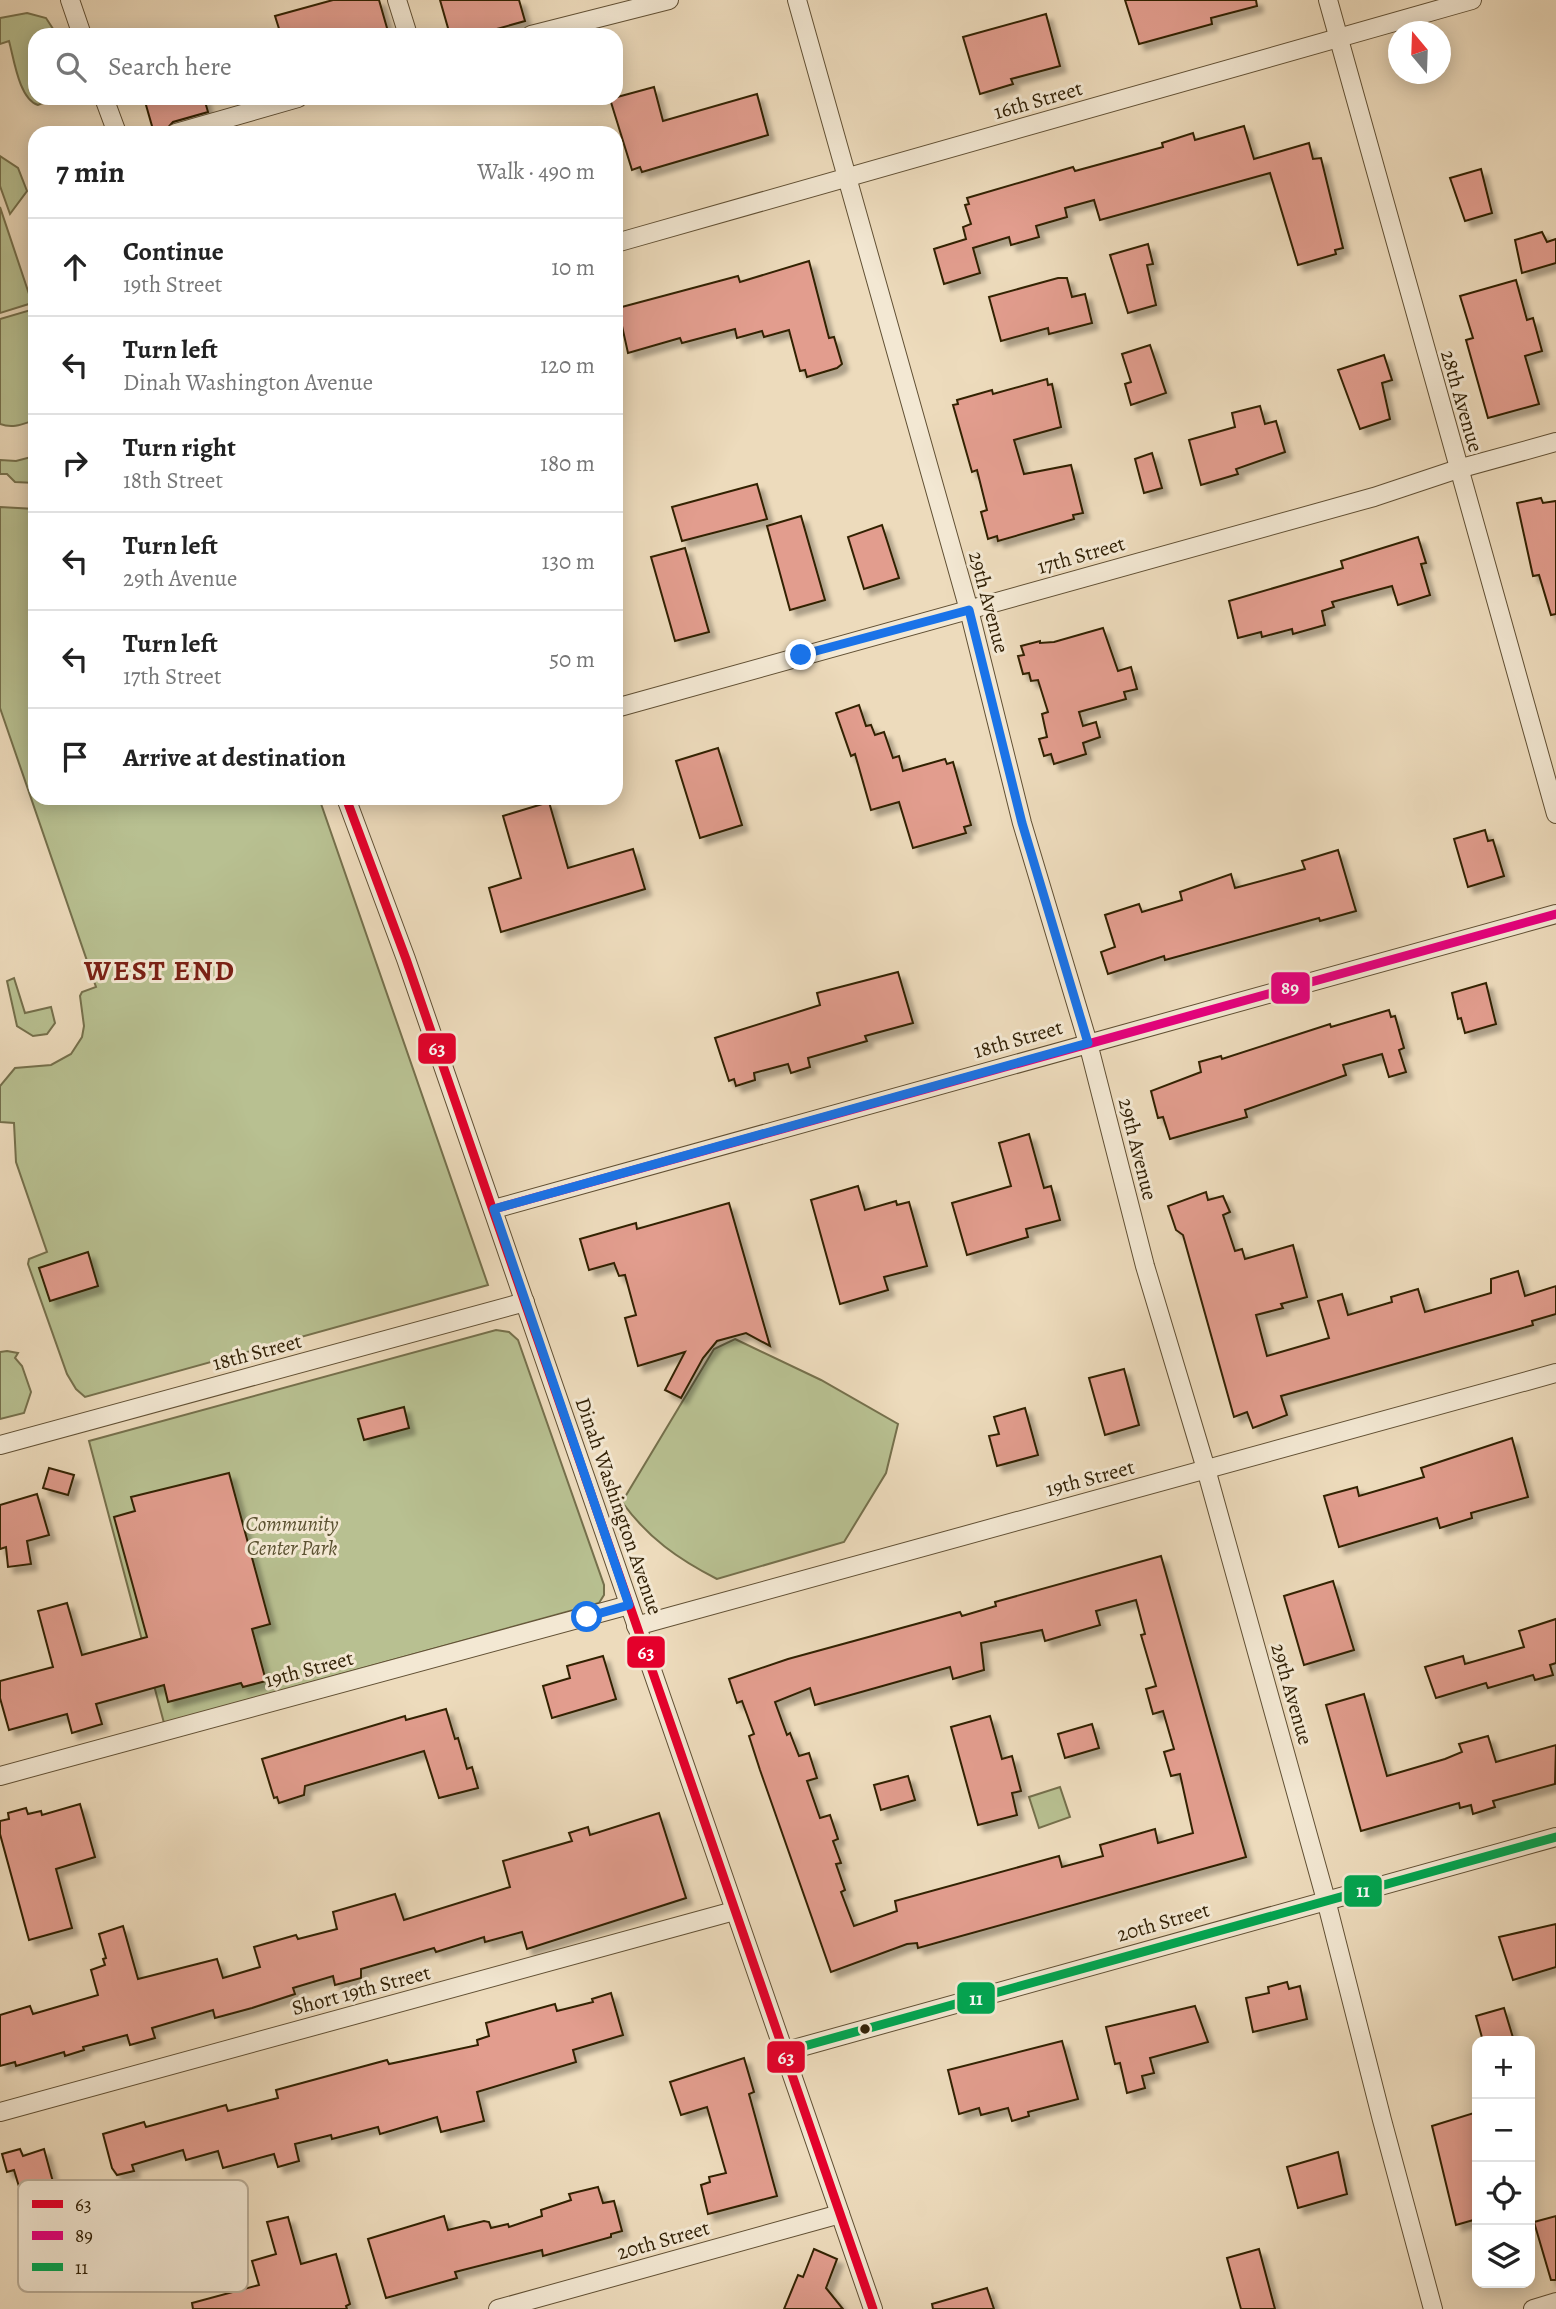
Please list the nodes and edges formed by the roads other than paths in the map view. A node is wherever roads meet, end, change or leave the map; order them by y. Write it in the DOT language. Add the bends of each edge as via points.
graph roads {
  1 [pos="70,0"];
  2 [pos="397,0"];
  3 [pos="669,0"];
  4 [pos="797,0"];
  5 [pos="1328,0"];
  6 [pos="1472,0"];
  7 [pos="80,28"];
  8 [pos="406,28"];
  9 [pos="559,28"];
  10 [pos="1339,38"];
  11 [pos="107,105"];
  12 [pos="274,105"];
  13 [pos="114,126"];
  14 [pos="200,126"];
  15 [pos="846,179"];
  16 [pos="623,241"];
  17 [pos="1556,442"];
  18 [pos="1458,469"];
  19 [pos="969,610"];
  20 [pos="623,706"];
  21 [pos="349,805"];
  22 [pos="1556,814"];
  23 [pos="1556,914"];
  24 [pos="1088,1043"];
  25 [pos="494,1209"];
  26 [pos="525,1302"];
  27 [pos="1556,1373"];
  28 [pos="0,1445"];
  29 [pos="1206,1469"];
  30 [pos="629,1605"];
  31 [pos="636,1626"];
  32 [pos="0,1776"];
  33 [pos="1556,1837"];
  34 [pos="1326,1900"];
  35 [pos="734,1911"];
  36 [pos="783,2052"];
  37 [pos="0,2112"];
  38 [pos="840,2214"];
  39 [pos="1556,2302"];
  40 [pos="498,2309"];
  41 [pos="873,2309"];
  42 [pos="1433,2309"];
  43 [pos="1533,2309"];
  1 -- 7 [label="street"];
  2 -- 8 [label="street"];
  3 -- 9 [label="street"];
  4 -- 15 [label="street, 29th Avenue"];
  5 -- 10 [label="street, 28th Avenue"];
  6 -- 10 [label="street, 16th Street"];
  10 -- 15 [label="street, 16th Street"];
  10 -- 18 [label="street, 28th Avenue"];
  11 -- 13 [label="street"];
  12 -- 14 [label="street"];
  15 -- 16 [label="street, 16th Street"];
  15 -- 19 [label="street, 29th Avenue"];
  17 -- 18 [label="street, 17th Street"];
  18 -- 19 [label="street, 17th Street" via="1374,498"];
  18 -- 22 [label="street, 28th Avenue"];
  19 -- 20 [label="street, 17th Street"];
  19 -- 24 [label="street, 29th Avenue" via="1022,823"];
  21 -- 25 [label="street, Dinah Washington Avenue"];
  23 -- 24 [label="street, 18th Street"];
  24 -- 25 [label="street, 18th Street"];
  24 -- 29 [label="street, 29th Avenue" via="1145,1266"];
  25 -- 26 [label="street, Dinah Washington Avenue"];
  26 -- 28 [label="street, 18th Street"];
  26 -- 30 [label="street, Dinah Washington Avenue"];
  27 -- 29 [label="street, 19th Street"];
  29 -- 31 [label="street, 19th Street"];
  29 -- 34 [label="street, 29th Avenue"];
  30 -- 31 [label="street, Dinah Washington Avenue"];
  30 -- 32 [label="street, 19th Street"];
  31 -- 35 [label="street, Dinah Washington Avenue"];
  33 -- 34 [label="street, 20th Street"];
  34 -- 36 [label="street, 20th Street"];
  34 -- 42 [label="street, 29th Avenue"];
  35 -- 36 [label="street, Dinah Washington Avenue"];
  35 -- 37 [label="street, Short 19th Street"];
  36 -- 38 [label="street, Dinah Washington Avenue"];
  38 -- 40 [label="street, 20th Street"];
  38 -- 41 [label="street, Dinah Washington Avenue"];
  39 -- 43 [label="street"];
}
